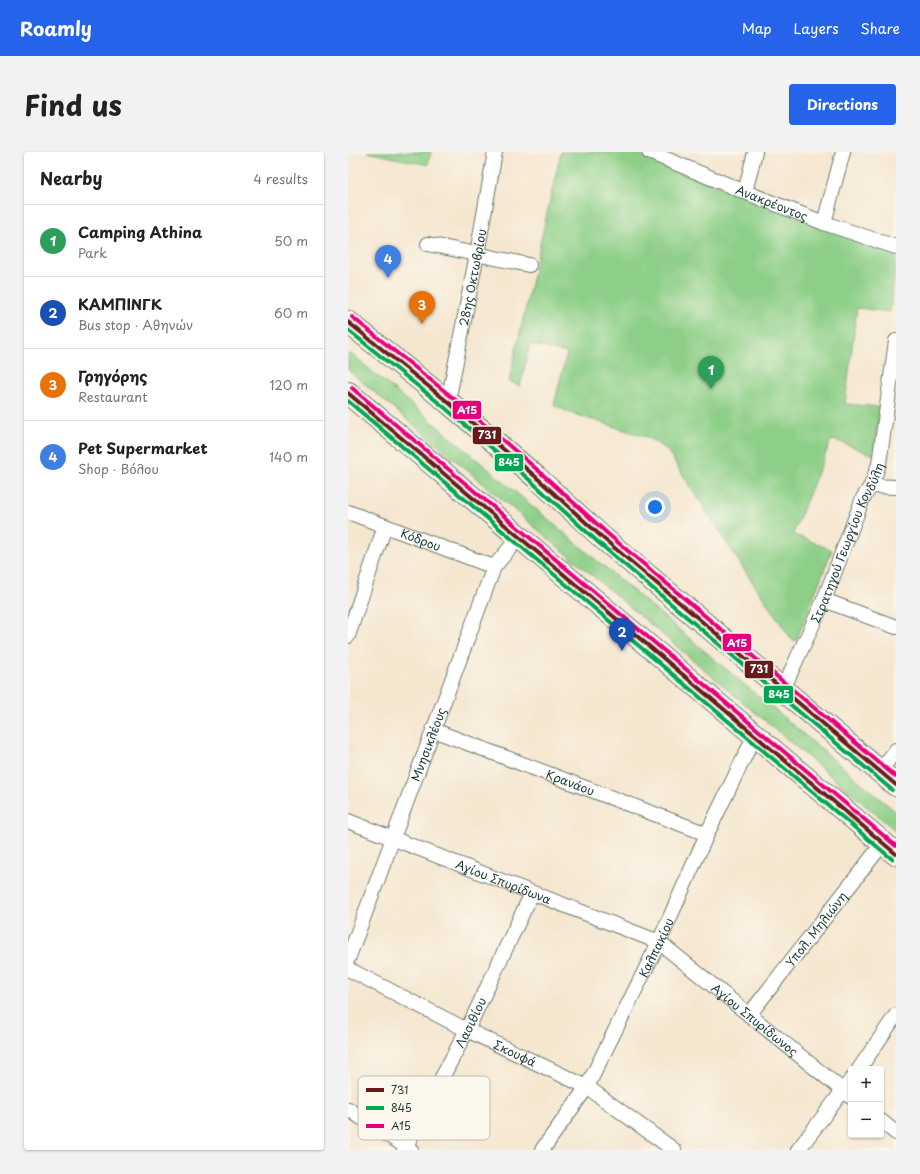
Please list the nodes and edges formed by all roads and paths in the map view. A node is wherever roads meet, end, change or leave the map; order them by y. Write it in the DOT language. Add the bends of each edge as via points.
graph roads {
  1 [pos="495,152"];
  2 [pos="650,152"];
  3 [pos="755,152"];
  4 [pos="843,152"];
  5 [pos="745,192"];
  6 [pos="824,223"];
  7 [pos="428,244"];
  8 [pos="896,247"];
  9 [pos="477,254"];
  10 [pos="529,265"];
  11 [pos="348,322"];
  12 [pos="896,341"];
  13 [pos="894,376"];
  14 [pos="348,394"];
  15 [pos="448,402"];
  16 [pos="871,486"];
  17 [pos="896,487"];
  18 [pos="348,512"];
  19 [pos="385,526"];
  20 [pos="519,537"];
  21 [pos="494,567"];
  22 [pos="824,600"];
  23 [pos="896,628"];
  24 [pos="348,636"];
  25 [pos="783,689"];
  26 [pos="433,730"];
  27 [pos="755,735"];
  28 [pos="896,750"];
  29 [pos="888,778"];
  30 [pos="348,821"];
  31 [pos="707,834"];
  32 [pos="393,839"];
  33 [pos="890,849"];
  34 [pos="532,893"];
  35 [pos="659,942"];
  36 [pos="348,958"];
  37 [pos="348,969"];
  38 [pos="748,1015"];
  39 [pos="896,1015"];
  40 [pos="467,1030"];
  41 [pos="861,1066"];
  42 [pos="444,1076"];
  43 [pos="587,1087"];
  44 [pos="848,1090"];
  45 [pos="348,1109"];
  46 [pos="358,1116"];
  47 [pos="884,1123"];
  48 [pos="896,1132"];
  49 [pos="394,1140"];
  50 [pos="412,1140"];
  51 [pos="407,1149"];
  52 [pos="542,1150"];
  53 [pos="674,1150"];
  54 [pos="798,1150"];
  1 -- 9 [label="street, 28ης Οκτωβρίου"];
  2 -- 5 [label="street, Ανακρέοντος"];
  3 -- 5 [label="street"];
  4 -- 6 [label="street"];
  5 -- 6 [label="street, Ανακρέοντος"];
  6 -- 8 [label="street, Ανακρέοντος"];
  7 -- 9 [label="street"];
  9 -- 10 [label="street"];
  9 -- 15 [label="street, 28ης Οκτωβρίου"];
  11 -- 15 [label="highway"];
  12 -- 13 [label="street, Στρατηγού Γεωργίου Κονδύλη"];
  13 -- 16 [label="street, Στρατηγού Γεωργίου Κονδύλη" via="879,464"];
  14 -- 20 [label="highway"];
  15 -- 25 [label="highway" via="536,476 604,539"];
  16 -- 17 [label="street"];
  16 -- 22 [label="street, Στρατηγού Γεωργίου Κονδύλη" via="863,498"];
  18 -- 19 [label="street, Κόδρου"];
  19 -- 21 [label="street, Κόδρου"];
  19 -- 24 [label="street"];
  20 -- 21 [label="street, Μνησικλέους"];
  20 -- 27 [label="highway"];
  21 -- 26 [label="street, Μνησικλέους"];
  22 -- 23 [label="street"];
  22 -- 25 [label="street, Στρατηγού Γεωργίου Κονδύλη"];
  25 -- 29 [label="highway"];
  26 -- 31 [label="street, Κρανάου"];
  26 -- 32 [label="street, Μνησικλέους"];
  27 -- 31 [label="street, Καλπακίου"];
  27 -- 33 [label="highway"];
  28 -- 29 [label="street"];
  30 -- 32 [label="street, Αγίου Σπυρίδωνα"];
  31 -- 35 [label="street, Καλπακίου"];
  32 -- 34 [label="street, Αγίου Σπυρίδωνα"];
  32 -- 36 [label="street, Μνησικλέους"];
  33 -- 38 [label="street, Υπολ. Μηλιώνη"];
  34 -- 35 [label="street, Αγίου Σπυρίδωνα"];
  34 -- 40 [label="street, Λασιθίου"];
  35 -- 38 [label="street, Αγίου Σπυρίδωνος"];
  35 -- 43 [label="street, Καλπακίου"];
  37 -- 40 [label="street, Σκουφά"];
  38 -- 44 [label="street, Αγίου Σπυρίδωνος"];
  39 -- 41 [label="street"];
  40 -- 42 [label="street, Λασιθίου"];
  40 -- 43 [label="street, Σκουφά"];
  43 -- 52 [label="street, Καλπακίου"];
  43 -- 53 [label="street, Σκουφά"];
  44 -- 54 [label="street"];
  45 -- 46 [label="street"];
  47 -- 48 [label="street"];
  49 -- 51 [label="street"];
  50 -- 51 [label="street, Λασιθίου"];
}
